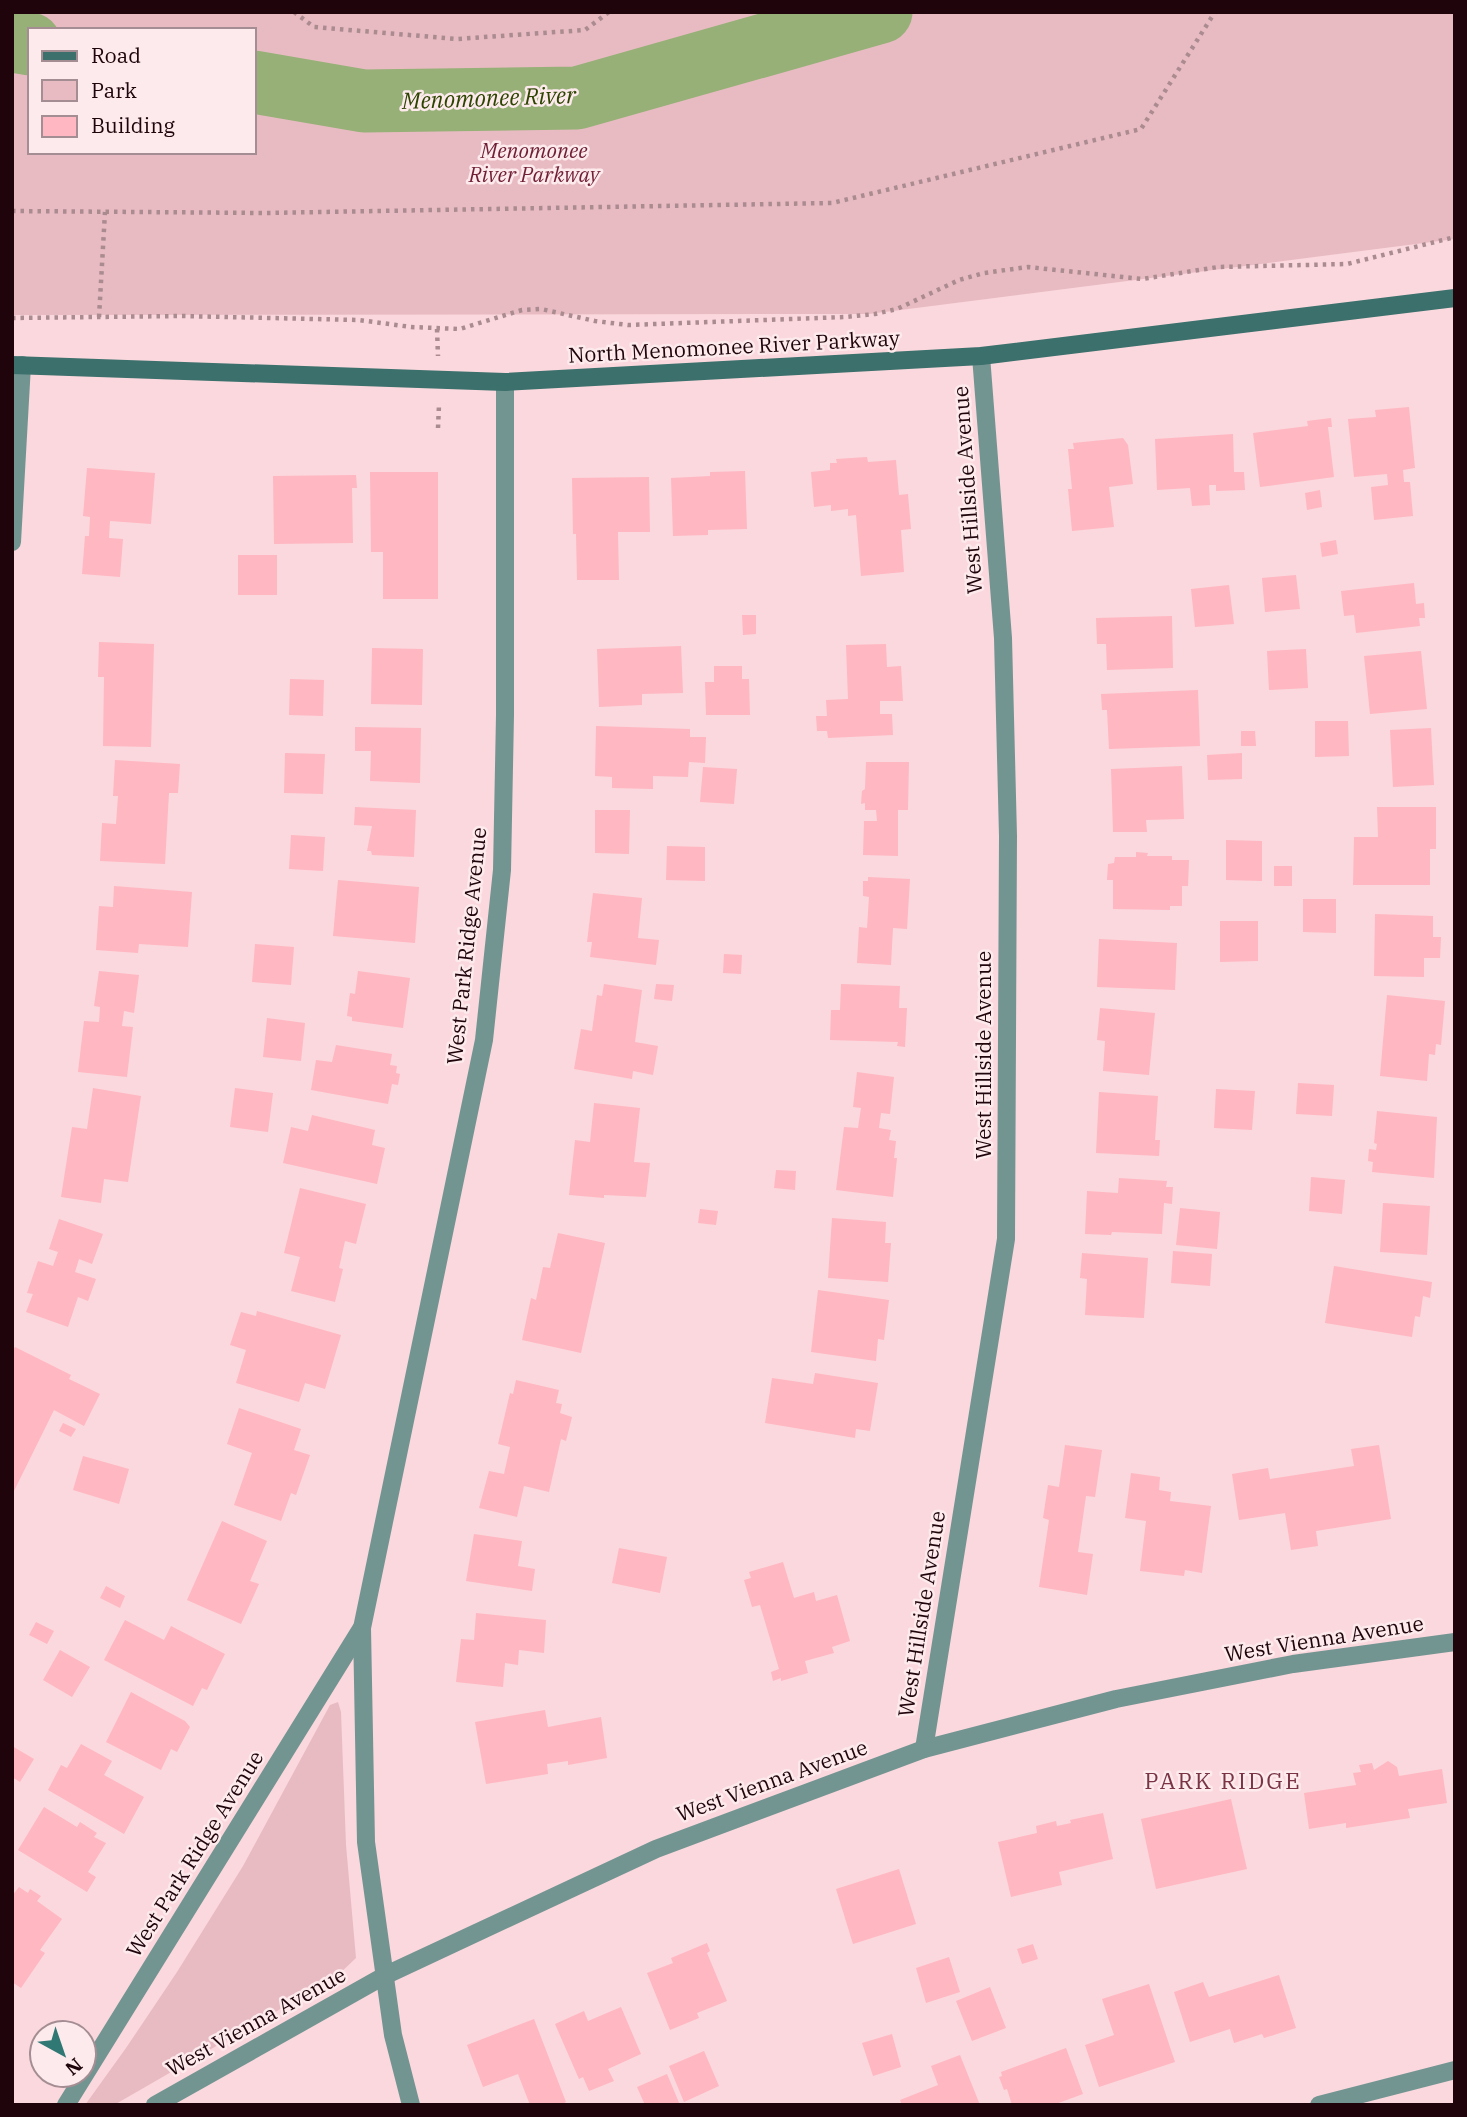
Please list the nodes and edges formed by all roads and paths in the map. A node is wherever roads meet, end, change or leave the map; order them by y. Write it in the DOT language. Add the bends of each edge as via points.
graph roads {
  1 [pos="294,12"];
  2 [pos="609,12"];
  3 [pos="1214,12"];
  4 [pos="12,211"];
  5 [pos="105,212"];
  6 [pos="1455,237"];
  7 [pos="1455,298"];
  8 [pos="99,317"];
  9 [pos="12,318"];
  10 [pos="437,329"];
  11 [pos="981,356"];
  12 [pos="438,359"];
  13 [pos="17,365"];
  14 [pos="505,382"];
  15 [pos="439,404"];
  16 [pos="439,428"];
  17 [pos="12,542"];
  18 [pos="362,1628"];
  19 [pos="1455,1642"];
  20 [pos="924,1749"];
  21 [pos="384,1976"];
  22 [pos="1455,2070"];
  23 [pos="66,2105"];
  24 [pos="155,2105"];
  25 [pos="411,2105"];
  26 [pos="1319,2105"];
  1 -- 2 [label="path" via="314,27 457,39 585,30"];
  3 -- 5 [label="path" via="1141,129 832,203 265,214"];
  4 -- 5 [label="path"];
  5 -- 8 [label="path"];
  6 -- 10 [label="path" via="1347,264 1218,267 1142,279 1048,268 1006,269 959,280 897,309 845,317 628,325 541,309 522,310 475,326"];
  7 -- 11 [label="street, North Menomonee River Parkway"];
  8 -- 9 [label="path"];
  8 -- 10 [label="path" via="359,320"];
  10 -- 12 [label="path"];
  11 -- 14 [label="street, North Menomonee River Parkway"];
  11 -- 20 [label="street, West Hillside Avenue" via="1003,638 1008,836 1006,1240"];
  13 -- 14 [label="street, North Menomonee River Parkway"];
  13 -- 17 [label="street"];
  14 -- 18 [label="street, West Park Ridge Avenue" via="502,870 484,1040"];
  15 -- 16 [label="path"];
  18 -- 21 [label="street, West Park Ridge Avenue" via="366,1842"];
  18 -- 23 [label="street, West Park Ridge Avenue"];
  19 -- 20 [label="street, West Vienna Avenue" via="1293,1664 1116,1699"];
  20 -- 21 [label="street, West Vienna Avenue" via="656,1849"];
  21 -- 24 [label="street, West Vienna Avenue"];
  21 -- 25 [label="street, West Park Ridge Avenue"];
  22 -- 26 [label="street"];
}
